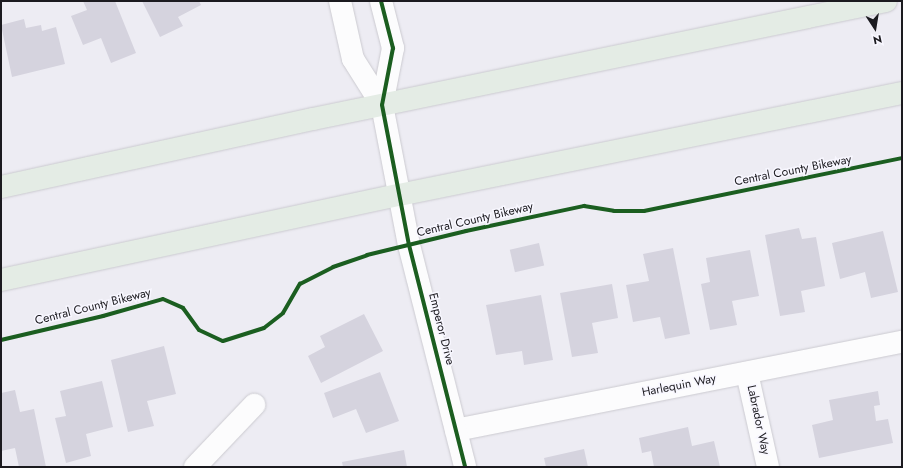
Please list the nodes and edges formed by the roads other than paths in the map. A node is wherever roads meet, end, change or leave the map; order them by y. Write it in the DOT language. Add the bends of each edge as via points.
graph roads {
  1 [pos="340,1"];
  2 [pos="381,1"];
  3 [pos="886,1"];
  4 [pos="902,93"];
  5 [pos="382,105"];
  6 [pos="1,187"];
  7 [pos="399,195"];
  8 [pos="1,280"];
  9 [pos="902,342"];
  10 [pos="747,373"];
  11 [pos="254,405"];
  12 [pos="456,430"];
  13 [pos="195,467"];
  14 [pos="465,467"];
  15 [pos="768,467"];
  1 -- 5 [label="street" via="353,59"];
  2 -- 5 [label="street" via="393,48"];
  3 -- 5 [label="highway"];
  4 -- 7 [label="highway"];
  5 -- 6 [label="highway"];
  5 -- 7 [label="street, Emperor Drive"];
  7 -- 8 [label="highway"];
  7 -- 12 [label="street, Emperor Drive"];
  9 -- 10 [label="street, Harlequin Way"];
  10 -- 12 [label="street, Harlequin Way"];
  10 -- 15 [label="street, Labrador Way"];
  11 -- 13 [label="street"];
  12 -- 14 [label="street, Emperor Drive"];
}
